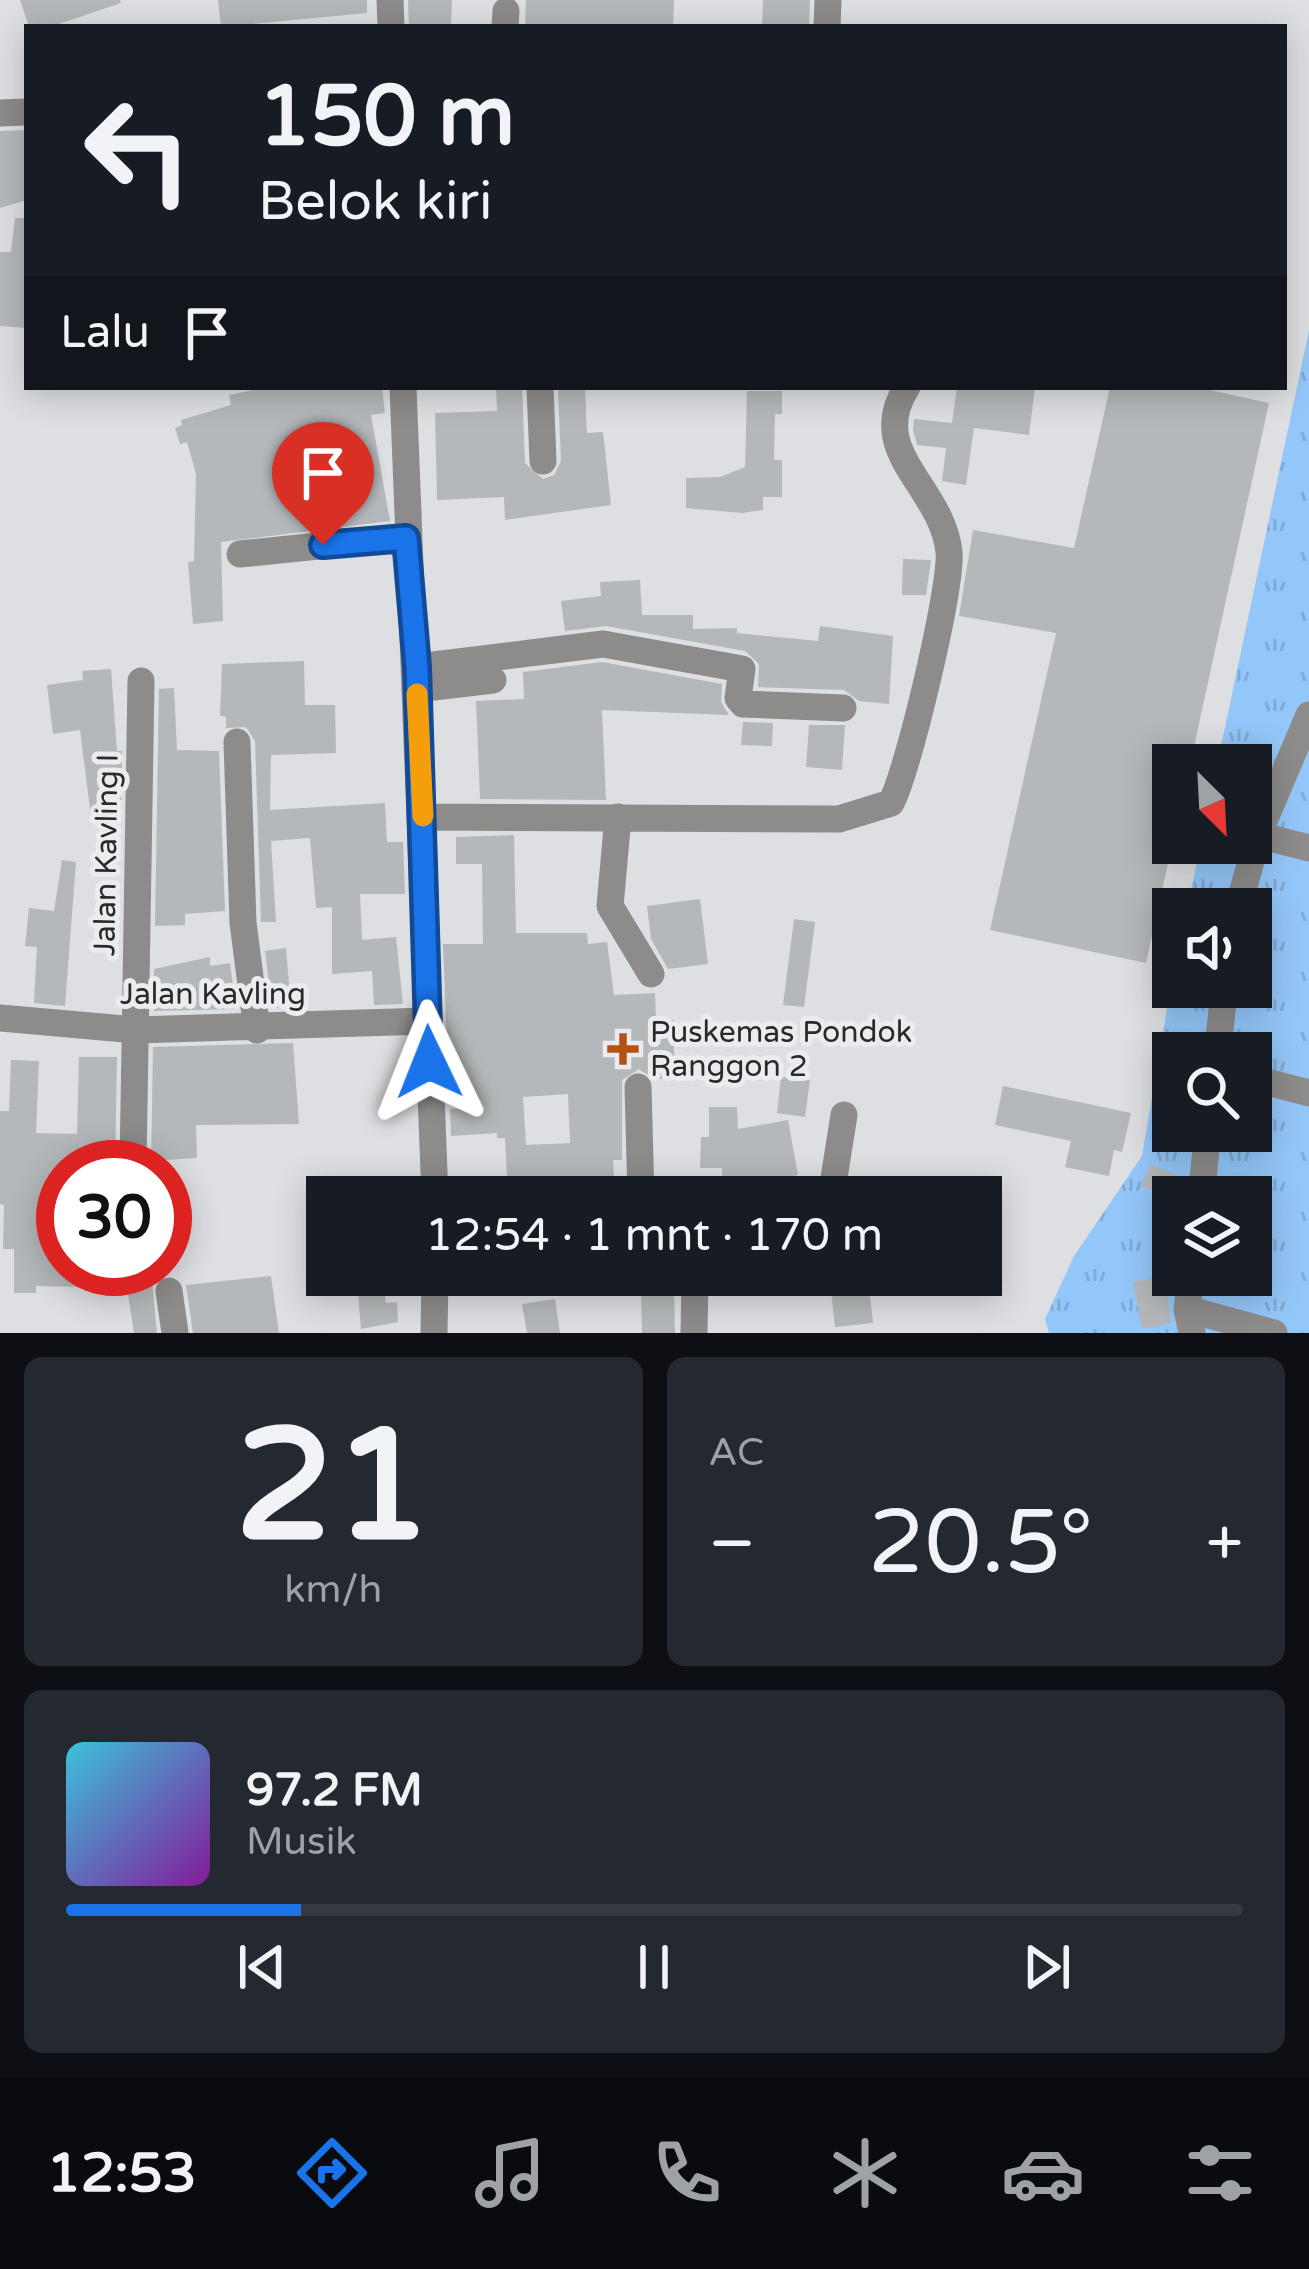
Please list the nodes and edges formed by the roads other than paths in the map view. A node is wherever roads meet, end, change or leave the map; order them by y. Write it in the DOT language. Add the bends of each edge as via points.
graph roads {
  1 [pos="403,390"];
  2 [pos="540,390"];
  3 [pos="905,390"];
  4 [pos="543,460"];
  5 [pos="406,538"];
  6 [pos="239,554"];
  7 [pos="417,678"];
  8 [pos="493,680"];
  9 [pos="141,681"];
  10 [pos="843,708"];
  11 [pos="1309,715"];
  12 [pos="237,742"];
  13 [pos="1272,802"];
  14 [pos="423,817"];
  15 [pos="618,818"];
  16 [pos="1272,839"];
  17 [pos="1309,848"];
  18 [pos="651,974"];
  19 [pos="0,1018"];
  20 [pos="427,1021"];
  21 [pos="136,1030"];
  22 [pos="257,1030"];
  23 [pos="1272,1083"];
  24 [pos="638,1087"];
  25 [pos="1309,1093"];
  26 [pos="844,1115"];
  27 [pos="134,1140"];
  28 [pos="434,1176"];
  29 [pos="640,1176"];
  30 [pos="834,1176"];
  31 [pos="170,1296"];
  32 [pos="435,1296"];
  33 [pos="695,1296"];
  34 [pos="1190,1324"];
  35 [pos="175,1333"];
  36 [pos="434,1333"];
  37 [pos="694,1333"];
  38 [pos="1274,1333"];
  1 -- 5 [label="street"];
  2 -- 4 [label="street"];
  3 -- 15 [label="street" via="891,413 893,440 940,521 949,566 891,803 839,819"];
  5 -- 6 [label="street"];
  5 -- 7 [label="street"];
  7 -- 8 [label="street"];
  7 -- 10 [label="street" via="603,644 742,669 742,704"];
  7 -- 14 [label="street"];
  9 -- 21 [label="street, Jalan Kavling I"];
  11 -- 13 [label="street"];
  12 -- 22 [label="street" via="243,923"];
  14 -- 15 [label="street"];
  14 -- 20 [label="street"];
  15 -- 18 [label="street" via="610,906"];
  16 -- 17 [label="street"];
  19 -- 21 [label="street, Jalan Kavling"];
  20 -- 22 [label="street, Jalan Kavling"];
  20 -- 28 [label="street"];
  21 -- 22 [label="street, Jalan Kavling"];
  21 -- 27 [label="street, Jalan Kavling I"];
  23 -- 25 [label="street"];
  24 -- 29 [label="street"];
  26 -- 30 [label="street"];
  31 -- 35 [label="street"];
  32 -- 36 [label="street"];
  33 -- 37 [label="street"];
  34 -- 38 [label="street"];
}
